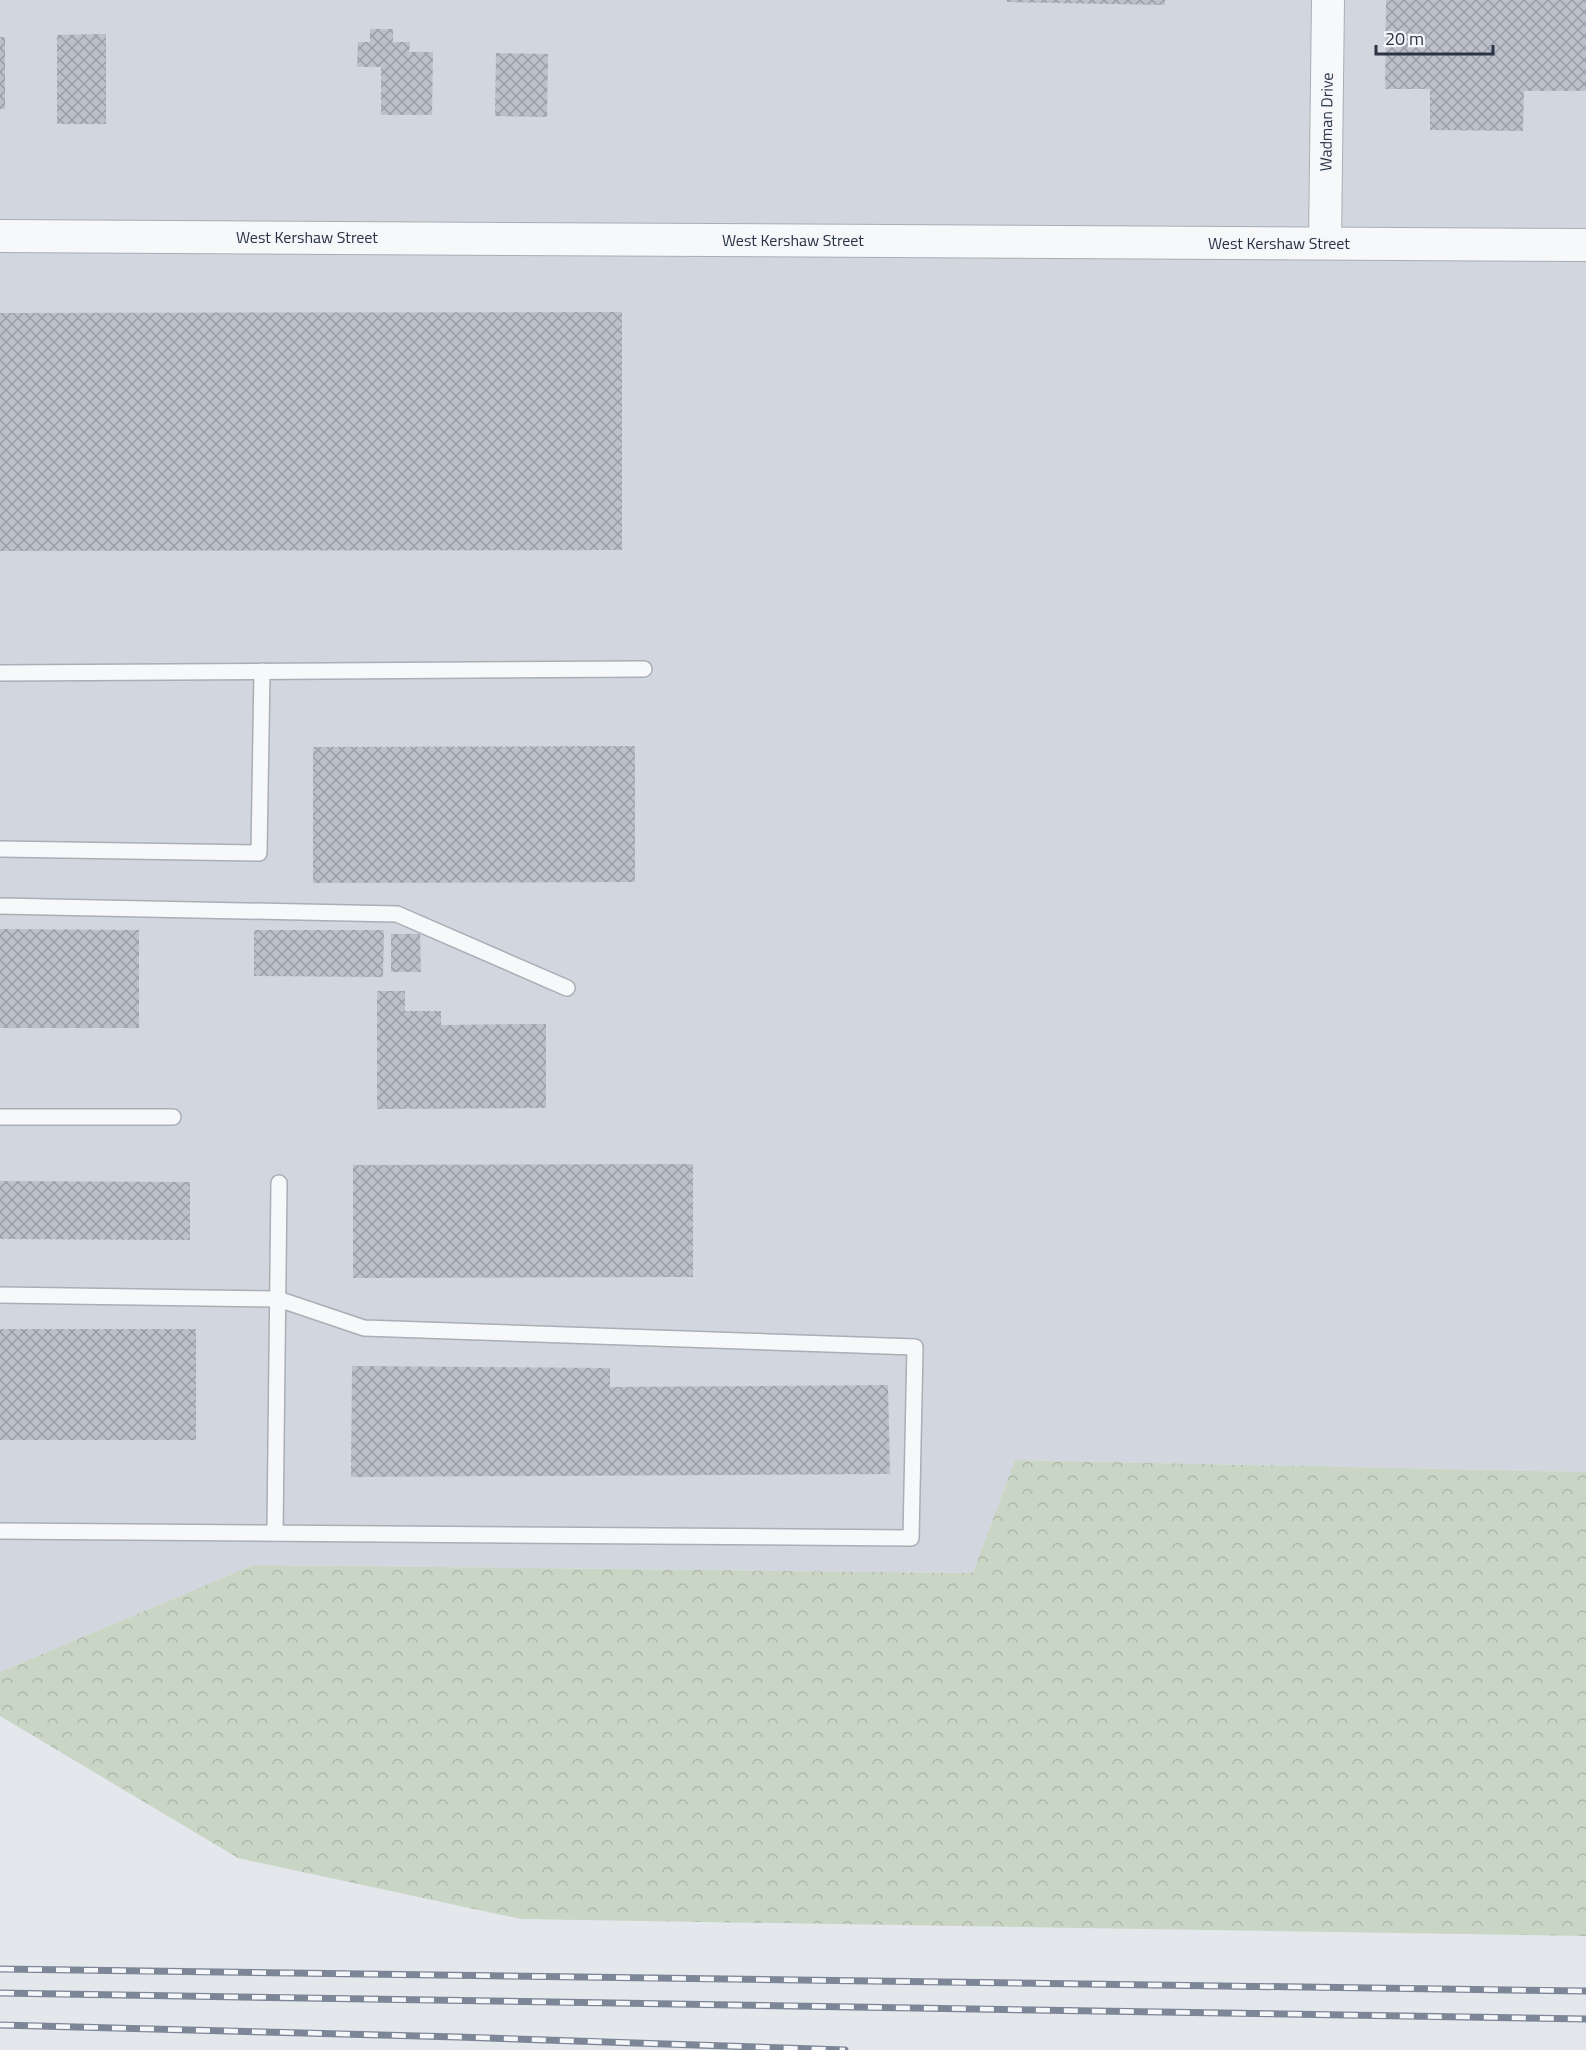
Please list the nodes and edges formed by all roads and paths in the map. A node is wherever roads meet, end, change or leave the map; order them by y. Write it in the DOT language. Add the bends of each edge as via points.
graph roads {
  1 [pos="1328,0"];
  2 [pos="0,236"];
  3 [pos="1325,243"];
  4 [pos="1586,245"];
  5 [pos="644,669"];
  6 [pos="261,671"];
  7 [pos="0,673"];
  8 [pos="0,849"];
  9 [pos="0,906"];
  10 [pos="567,988"];
  11 [pos="0,1116"];
  12 [pos="173,1118"];
  13 [pos="279,1183"];
  14 [pos="0,1295"];
  15 [pos="278,1299"];
  16 [pos="0,1531"];
  17 [pos="275,1533"];
  1 -- 3 [label="street, Wadman Drive"];
  2 -- 3 [label="street, West Kershaw Street"];
  3 -- 4 [label="street, West Kershaw Street"];
  5 -- 6 [label="lane"];
  6 -- 7 [label="lane"];
  6 -- 8 [label="lane" via="259,853"];
  9 -- 10 [label="lane" via="397,914"];
  11 -- 12 [label="lane"];
  13 -- 15 [label="lane"];
  14 -- 15 [label="lane"];
  15 -- 17 [label="lane"];
  15 -- 17 [label="lane" via="364,1328 915,1347 911,1538"];
  16 -- 17 [label="lane"];
}
